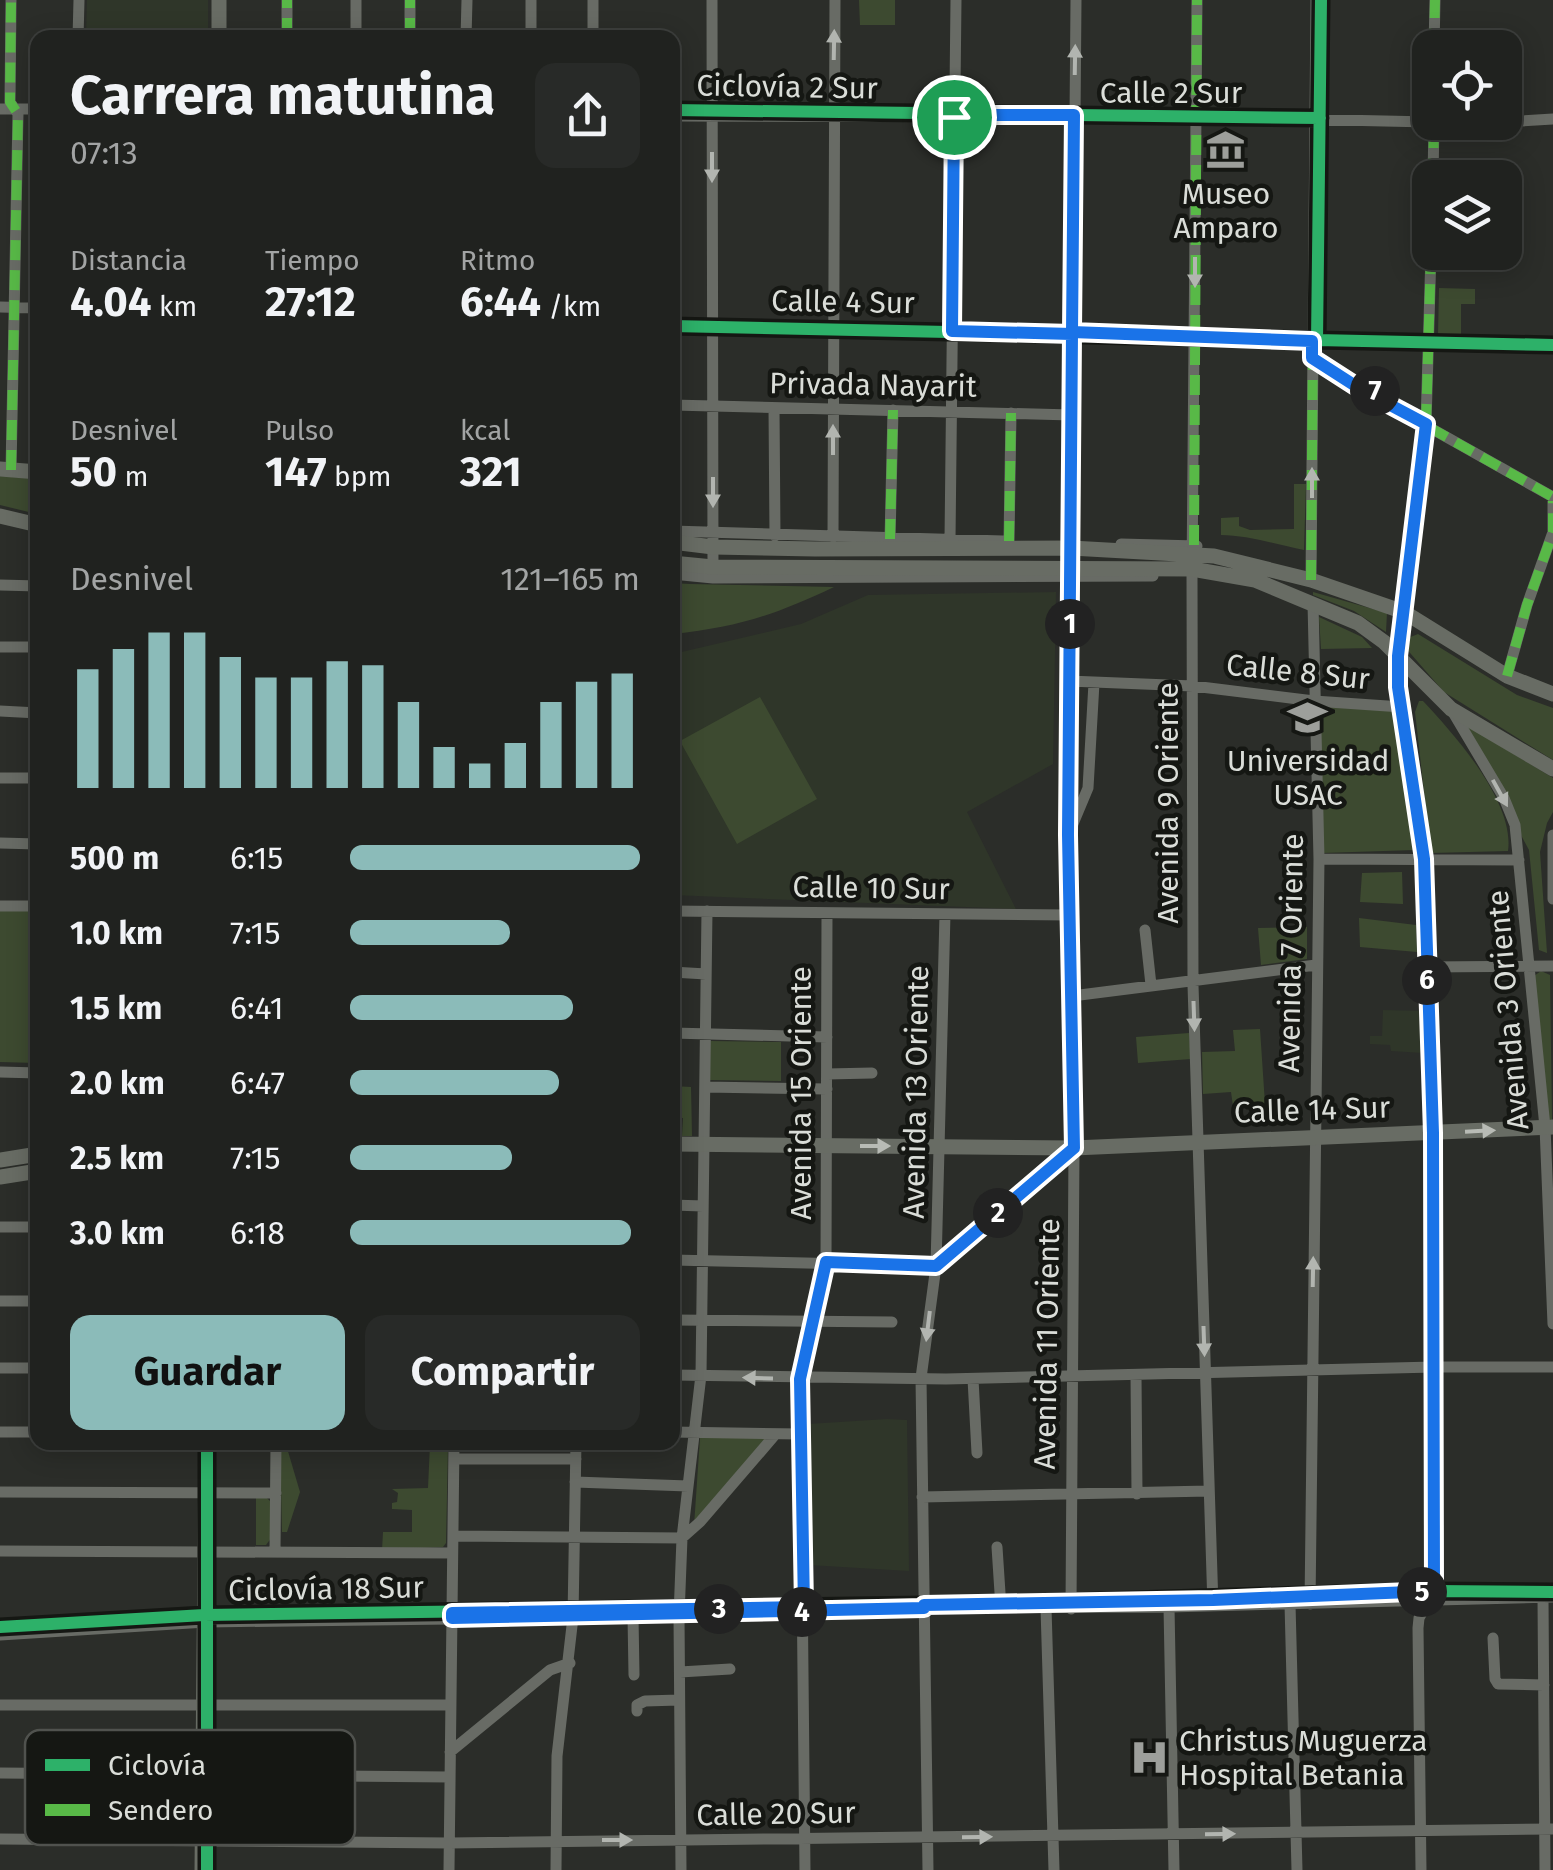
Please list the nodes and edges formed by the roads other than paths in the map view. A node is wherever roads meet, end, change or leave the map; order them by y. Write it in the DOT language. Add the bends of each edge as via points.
graph roads {
  1 [pos="11,0"];
  2 [pos="79,0"];
  3 [pos="219,0"];
  4 [pos="287,0"];
  5 [pos="356,0"];
  6 [pos="410,0"];
  7 [pos="467,0"];
  8 [pos="531,0"];
  9 [pos="593,0"];
  10 [pos="712,0"];
  11 [pos="834,0"];
  12 [pos="956,0"];
  13 [pos="1076,0"];
  14 [pos="1196,0"];
  15 [pos="1316,0"];
  16 [pos="1434,0"];
  17 [pos="78,30"];
  18 [pos="218,30"];
  19 [pos="287,30"];
  20 [pos="356,30"];
  21 [pos="410,30"];
  22 [pos="466,30"];
  23 [pos="531,30"];
  24 [pos="593,30"];
  25 [pos="1434,30"];
  26 [pos="0,109"];
  27 [pos="16,109"];
  28 [pos="30,109"];
  29 [pos="680,116"];
  30 [pos="712,116"];
  31 [pos="833,116"];
  32 [pos="954,117"];
  33 [pos="1074,117"];
  34 [pos="1196,117"];
  35 [pos="1553,119"];
  36 [pos="1315,120"];
  37 [pos="1522,121"];
  38 [pos="1412,122"];
  39 [pos="1432,270"];
  40 [pos="0,307"];
  41 [pos="15,307"];
  42 [pos="30,308"];
  43 [pos="680,323"];
  44 [pos="712,324"];
  45 [pos="833,327"];
  46 [pos="952,330"];
  47 [pos="1072,332"];
  48 [pos="1195,335"];
  49 [pos="1312,338"];
  50 [pos="1430,341"];
  51 [pos="1553,343"];
  52 [pos="1312,358"];
  53 [pos="680,405"];
  54 [pos="713,406"];
  55 [pos="774,408"];
  56 [pos="833,409"];
  57 [pos="893,410"];
  58 [pos="952,412"];
  59 [pos="1011,413"];
  60 [pos="1072,415"];
  61 [pos="1426,424"];
  62 [pos="5,469"];
  63 [pos="30,471"];
  64 [pos="1553,484"];
  65 [pos="1553,498"];
  66 [pos="0,516"];
  67 [pos="30,523"];
  68 [pos="1553,532"];
  69 [pos="680,533"];
  70 [pos="775,536"];
  71 [pos="833,538"];
  72 [pos="890,538"];
  73 [pos="950,540"];
  74 [pos="713,541"];
  75 [pos="1010,541"];
  76 [pos="680,542"];
  77 [pos="1071,545"];
  78 [pos="814,549"];
  79 [pos="1193,561"];
  80 [pos="680,565"];
  81 [pos="713,572"];
  82 [pos="1070,573"];
  83 [pos="680,574"];
  84 [pos="1312,580"];
  85 [pos="0,585"];
  86 [pos="30,586"];
  87 [pos="1314,603"];
  88 [pos="1404,612"];
  89 [pos="0,647"];
  90 [pos="30,648"];
  91 [pos="1398,656"];
  92 [pos="1507,676"];
  93 [pos="1069,681"];
  94 [pos="1094,683"];
  95 [pos="1193,686"];
  96 [pos="1553,694"];
  97 [pos="1314,701"];
  98 [pos="1402,706"];
  99 [pos="1450,709"];
  100 [pos="0,712"];
  101 [pos="30,713"];
  102 [pos="1553,769"];
  103 [pos="0,778"];
  104 [pos="30,778"];
  105 [pos="1068,835"];
  106 [pos="1553,835"];
  107 [pos="0,843"];
  108 [pos="30,844"];
  109 [pos="1318,859"];
  110 [pos="1424,859"];
  111 [pos="1519,860"];
  112 [pos="1553,899"];
  113 [pos="0,906"];
  114 [pos="30,906"];
  115 [pos="680,911"];
  116 [pos="707,911"];
  117 [pos="827,912"];
  118 [pos="945,914"];
  119 [pos="1070,915"];
  120 [pos="1145,930"];
  121 [pos="1316,965"];
  122 [pos="1531,966"];
  123 [pos="1553,966"];
  124 [pos="1426,967"];
  125 [pos="680,972"];
  126 [pos="706,974"];
  127 [pos="1194,978"];
  128 [pos="1151,984"];
  129 [pos="1072,996"];
  130 [pos="680,1033"];
  131 [pos="706,1034"];
  132 [pos="827,1037"];
  133 [pos="0,1072"];
  134 [pos="30,1073"];
  135 [pos="872,1073"];
  136 [pos="827,1074"];
  137 [pos="705,1087"];
  138 [pos="827,1089"];
  139 [pos="1549,1127"];
  140 [pos="1433,1133"];
  141 [pos="1315,1138"];
  142 [pos="1199,1141"];
  143 [pos="680,1144"];
  144 [pos="704,1144"];
  145 [pos="824,1146"];
  146 [pos="941,1147"];
  147 [pos="1074,1148"];
  148 [pos="30,1155"];
  149 [pos="0,1160"];
  150 [pos="30,1172"];
  151 [pos="0,1176"];
  152 [pos="680,1206"];
  153 [pos="702,1206"];
  154 [pos="0,1227"];
  155 [pos="30,1228"];
  156 [pos="680,1260"];
  157 [pos="701,1261"];
  158 [pos="826,1262"];
  159 [pos="936,1266"];
  160 [pos="0,1301"];
  161 [pos="30,1301"];
  162 [pos="680,1320"];
  163 [pos="701,1320"];
  164 [pos="812,1321"];
  165 [pos="892,1322"];
  166 [pos="1553,1324"];
  167 [pos="1434,1367"];
  168 [pos="1553,1367"];
  169 [pos="0,1368"];
  170 [pos="30,1368"];
  171 [pos="1312,1370"];
  172 [pos="1205,1373"];
  173 [pos="680,1375"];
  174 [pos="701,1376"];
  175 [pos="1136,1376"];
  176 [pos="922,1378"];
  177 [pos="974,1378"];
  178 [pos="1073,1378"];
  179 [pos="800,1379"];
  180 [pos="0,1432"];
  181 [pos="30,1432"];
  182 [pos="680,1432"];
  183 [pos="695,1432"];
  184 [pos="801,1434"];
  185 [pos="774,1436"];
  186 [pos="206,1450"];
  187 [pos="276,1450"];
  188 [pos="454,1450"];
  189 [pos="576,1450"];
  190 [pos="976,1453"];
  191 [pos="454,1459"];
  192 [pos="576,1459"];
  193 [pos="576,1482"];
  194 [pos="688,1486"];
  195 [pos="0,1492"];
  196 [pos="1209,1492"];
  197 [pos="276,1493"];
  198 [pos="205,1494"];
  199 [pos="1137,1494"];
  200 [pos="1071,1496"];
  201 [pos="922,1497"];
  202 [pos="575,1535"];
  203 [pos="452,1536"];
  204 [pos="682,1538"];
  205 [pos="997,1547"];
  206 [pos="0,1551"];
  207 [pos="204,1552"];
  208 [pos="274,1552"];
  209 [pos="452,1554"];
  210 [pos="1548,1598"];
  211 [pos="1431,1600"];
  212 [pos="1290,1604"];
  213 [pos="1310,1604"];
  214 [pos="1214,1606"];
  215 [pos="1170,1607"];
  216 [pos="924,1608"];
  217 [pos="1001,1608"];
  218 [pos="1046,1608"];
  219 [pos="1071,1608"];
  220 [pos="804,1612"];
  221 [pos="634,1616"];
  222 [pos="679,1616"];
  223 [pos="573,1617"];
  224 [pos="452,1618"];
  225 [pos="204,1622"];
  226 [pos="0,1635"];
  227 [pos="1493,1638"];
  228 [pos="570,1663"];
  229 [pos="730,1669"];
  230 [pos="680,1672"];
  231 [pos="634,1675"];
  232 [pos="1547,1679"];
  233 [pos="680,1700"];
  234 [pos="0,1705"];
  235 [pos="203,1705"];
  236 [pos="451,1705"];
  237 [pos="638,1711"];
  238 [pos="203,1730"];
  239 [pos="450,1752"];
  240 [pos="1549,1752"];
  241 [pos="0,1773"];
  242 [pos="25,1773"];
  243 [pos="355,1776"];
  244 [pos="450,1777"];
  245 [pos="1549,1829"];
  246 [pos="1421,1831"];
  247 [pos="1297,1833"];
  248 [pos="1173,1834"];
  249 [pos="1053,1836"];
  250 [pos="927,1837"];
  251 [pos="805,1838"];
  252 [pos="0,1839"];
  253 [pos="25,1839"];
  254 [pos="555,1840"];
  255 [pos="681,1840"];
  256 [pos="355,1843"];
  257 [pos="449,1843"];
  258 [pos="449,1870"];
  259 [pos="556,1870"];
  260 [pos="681,1870"];
  261 [pos="805,1870"];
  262 [pos="928,1870"];
  263 [pos="1054,1870"];
  264 [pos="1174,1870"];
  265 [pos="1297,1870"];
  266 [pos="1421,1870"];
  267 [pos="1544,1870"];
  1 -- 27 [label="street" via="10,102"];
  2 -- 17 [label="street"];
  3 -- 18 [label="main road"];
  4 -- 19 [label="street"];
  5 -- 20 [label="street"];
  6 -- 21 [label="street"];
  7 -- 22 [label="street"];
  8 -- 23 [label="street"];
  9 -- 24 [label="street"];
  10 -- 30 [label="street"];
  31 -- 11 [label="street, one-way"];
  12 -- 32 [label="street"];
  33 -- 13 [label="street, Avenida 11 Oriente, one-way"];
  14 -- 34 [label="street, Avenida 9 Oriente"];
  15 -- 36 [label="street"];
  16 -- 25 [label="street"];
  26 -- 27 [label="street"];
  27 -- 28 [label="street"];
  27 -- 41 [label="street"];
  29 -- 30 [label="street, Calle 2 Sur"];
  30 -- 31 [label="street, Calle 2 Sur"];
  30 -- 44 [label="street, one-way"];
  31 -- 32 [label="street, Calle 2 Sur"];
  31 -- 45 [label="street"];
  32 -- 33 [label="street, Calle 2 Sur"];
  32 -- 46 [label="street"];
  33 -- 34 [label="street, Calle 2 Sur"];
  33 -- 47 [label="street, Avenida 11 Oriente"];
  34 -- 36 [label="street, Calle 2 Sur"];
  34 -- 48 [label="street, Avenida 9 Oriente, one-way"];
  35 -- 37 [label="street"];
  36 -- 38 [label="street, Calle 2 Sur"];
  36 -- 49 [label="street"];
  39 -- 50 [label="street"];
  40 -- 41 [label="street"];
  41 -- 42 [label="street"];
  41 -- 62 [label="street"];
  43 -- 44 [label="street, Calle 4 Sur"];
  44 -- 45 [label="street, Calle 4 Sur"];
  44 -- 54 [label="street"];
  45 -- 46 [label="street, Calle 4 Sur"];
  45 -- 56 [label="street"];
  46 -- 47 [label="street, Calle 4 Sur"];
  46 -- 58 [label="street"];
  47 -- 48 [label="street, Calle 4 Sur"];
  47 -- 60 [label="street, Avenida 11 Oriente"];
  48 -- 49 [label="street, Calle 4 Sur"];
  48 -- 79 [label="street, Avenida 9 Oriente"];
  49 -- 50 [label="street, Calle 4 Sur"];
  49 -- 52 [label="street"];
  50 -- 51 [label="street, Calle 4 Sur"];
  50 -- 61 [label="street"];
  52 -- 61 [label="street"];
  84 -- 52 [label="street, one-way"];
  53 -- 54 [label="street, Privada Nayarit"];
  54 -- 55 [label="street, Privada Nayarit"];
  54 -- 74 [label="street, one-way"];
  55 -- 56 [label="street, Privada Nayarit"];
  55 -- 70 [label="street"];
  56 -- 57 [label="street, Privada Nayarit"];
  71 -- 56 [label="street, one-way"];
  57 -- 58 [label="street, Privada Nayarit"];
  57 -- 72 [label="street"];
  58 -- 59 [label="street, Privada Nayarit"];
  58 -- 73 [label="street"];
  59 -- 60 [label="street, Privada Nayarit"];
  59 -- 75 [label="street"];
  60 -- 77 [label="street, Avenida 11 Oriente"];
  61 -- 65 [label="street"];
  61 -- 88 [label="street"];
  62 -- 63 [label="main road"];
  64 -- 65 [label="street"];
  65 -- 68 [label="street"];
  66 -- 67 [label="main road"];
  68 -- 92 [label="street"];
  69 -- 74 [label="street"];
  70 -- 71 [label="street"];
  70 -- 74 [label="street"];
  71 -- 72 [label="street"];
  71 -- 78 [label="main road"];
  72 -- 73 [label="street"];
  73 -- 75 [label="street"];
  74 -- 76 [label="main road"];
  74 -- 78 [label="main road"];
  74 -- 81 [label="street"];
  75 -- 77 [label="street"];
  77 -- 78 [label="main road"];
  77 -- 79 [label="main road"];
  77 -- 82 [label="street, Avenida 11 Oriente"];
  79 -- 82 [label="main road"];
  79 -- 84 [label="main road"];
  79 -- 87 [label="main road"];
  79 -- 95 [label="street, Avenida 9 Oriente"];
  80 -- 81 [label="main road"];
  81 -- 82 [label="main road"];
  81 -- 83 [label="street"];
  82 -- 93 [label="street, Avenida 11 Oriente"];
  84 -- 88 [label="main road"];
  85 -- 86 [label="street"];
  87 -- 91 [label="main road" via="1372,632"];
  87 -- 97 [label="street, Avenida 7 Oriente"];
  88 -- 91 [label="street"];
  88 -- 92 [label="main road"];
  89 -- 90 [label="street"];
  91 -- 98 [label="street"];
  91 -- 99 [label="main road"];
  92 -- 96 [label="main road"];
  93 -- 94 [label="street, Calle 8 Sur"];
  93 -- 105 [label="street, Avenida 11 Oriente"];
  94 -- 95 [label="street, Calle 8 Sur"];
  94 -- 105 [label="street" via="1088,788"];
  95 -- 97 [label="street, Calle 8 Sur"];
  95 -- 127 [label="street, Avenida 9 Oriente"];
  97 -- 98 [label="street, Calle 8 Sur"];
  97 -- 109 [label="street, Avenida 7 Oriente"];
  98 -- 110 [label="street"];
  99 -- 102 [label="main road"];
  99 -- 111 [label="street, Avenida 3 Oriente, one-way" via="1504,798"];
  100 -- 101 [label="street"];
  103 -- 104 [label="street"];
  105 -- 119 [label="street, Avenida 11 Oriente"];
  106 -- 112 [label="street, Avenida 3 Oriente"];
  107 -- 108 [label="street"];
  109 -- 110 [label="street"];
  109 -- 121 [label="street, Avenida 7 Oriente"];
  110 -- 111 [label="street"];
  110 -- 124 [label="street"];
  111 -- 122 [label="street, Avenida 3 Oriente"];
  113 -- 114 [label="street"];
  115 -- 116 [label="street, Calle 10 Sur"];
  116 -- 117 [label="street, Calle 10 Sur"];
  116 -- 126 [label="street"];
  117 -- 118 [label="street, Calle 10 Sur"];
  117 -- 132 [label="street, Avenida 15 Oriente"];
  118 -- 119 [label="street, Calle 10 Sur"];
  118 -- 146 [label="street, Avenida 13 Oriente"];
  119 -- 129 [label="street, Avenida 11 Oriente"];
  120 -- 128 [label="street"];
  121 -- 127 [label="street"];
  121 -- 141 [label="street, Avenida 7 Oriente"];
  122 -- 123 [label="street"];
  122 -- 124 [label="street"];
  122 -- 139 [label="street, Avenida 3 Oriente"];
  124 -- 140 [label="street"];
  125 -- 126 [label="street"];
  126 -- 131 [label="street"];
  127 -- 128 [label="street"];
  127 -- 142 [label="street, Avenida 9 Oriente, one-way"];
  128 -- 129 [label="street"];
  129 -- 147 [label="street, Avenida 11 Oriente"];
  130 -- 131 [label="street"];
  131 -- 132 [label="street"];
  131 -- 137 [label="street"];
  132 -- 136 [label="street, Avenida 15 Oriente"];
  133 -- 134 [label="street"];
  135 -- 136 [label="street"];
  136 -- 138 [label="street, Avenida 15 Oriente"];
  137 -- 138 [label="street"];
  137 -- 144 [label="street"];
  138 -- 145 [label="street, Avenida 15 Oriente"];
  140 -- 139 [label="main road, Calle 14 Sur, one-way"];
  139 -- 166 [label="street, Avenida 3 Oriente"];
  140 -- 141 [label="main road, Calle 14 Sur"];
  140 -- 167 [label="street"];
  141 -- 142 [label="main road, Calle 14 Sur"];
  171 -- 141 [label="street, Avenida 7 Oriente, one-way"];
  142 -- 147 [label="main road, Calle 14 Sur"];
  142 -- 172 [label="street, Avenida 9 Oriente, one-way"];
  143 -- 144 [label="main road, Calle 14 Sur"];
  144 -- 145 [label="main road, Calle 14 Sur"];
  144 -- 153 [label="street"];
  145 -- 146 [label="main road, Calle 14 Sur, one-way"];
  145 -- 158 [label="street, Avenida 15 Oriente"];
  146 -- 147 [label="main road, Calle 14 Sur"];
  146 -- 159 [label="street, Avenida 13 Oriente"];
  147 -- 159 [label="street"];
  147 -- 178 [label="street, Avenida 11 Oriente"];
  148 -- 149 [label="main road"];
  150 -- 151 [label="main road"];
  152 -- 153 [label="street"];
  153 -- 157 [label="street"];
  154 -- 155 [label="street"];
  156 -- 157 [label="street"];
  157 -- 158 [label="street"];
  157 -- 163 [label="street"];
  158 -- 159 [label="street"];
  158 -- 164 [label="street, Avenida 15 Oriente"];
  159 -- 176 [label="street, Avenida 13 Oriente, one-way"];
  160 -- 161 [label="street"];
  162 -- 163 [label="street"];
  163 -- 164 [label="street"];
  163 -- 174 [label="street"];
  164 -- 165 [label="street"];
  164 -- 179 [label="street, Avenida 15 Oriente"];
  167 -- 168 [label="street"];
  167 -- 171 [label="street"];
  167 -- 211 [label="street"];
  169 -- 170 [label="street"];
  171 -- 172 [label="street"];
  171 -- 213 [label="street, Avenida 7 Oriente"];
  172 -- 175 [label="street"];
  172 -- 196 [label="street, Avenida 9 Oriente"];
  173 -- 174 [label="street"];
  179 -- 174 [label="street, one-way"];
  174 -- 183 [label="street"];
  175 -- 178 [label="street"];
  175 -- 199 [label="street"];
  176 -- 177 [label="street"];
  176 -- 179 [label="street"];
  176 -- 201 [label="street, Avenida 13 Oriente"];
  177 -- 178 [label="street"];
  177 -- 190 [label="street"];
  178 -- 200 [label="street, Avenida 11 Oriente"];
  179 -- 184 [label="street, Avenida 15 Oriente"];
  180 -- 181 [label="street"];
  182 -- 183 [label="street"];
  183 -- 185 [label="street"];
  183 -- 194 [label="street"];
  184 -- 185 [label="street"];
  184 -- 220 [label="street, Avenida 15 Oriente"];
  185 -- 204 [label="street"];
  186 -- 198 [label="main road"];
  187 -- 197 [label="street"];
  188 -- 191 [label="street"];
  189 -- 192 [label="street"];
  191 -- 192 [label="street"];
  191 -- 203 [label="street"];
  192 -- 193 [label="street"];
  193 -- 194 [label="street"];
  193 -- 202 [label="street"];
  194 -- 204 [label="street"];
  195 -- 198 [label="street"];
  196 -- 199 [label="street"];
  196 -- 214 [label="street, Avenida 9 Oriente"];
  197 -- 198 [label="street"];
  197 -- 208 [label="street"];
  198 -- 207 [label="main road"];
  199 -- 200 [label="street"];
  200 -- 201 [label="street"];
  200 -- 219 [label="street, Avenida 11 Oriente"];
  201 -- 216 [label="street, Avenida 13 Oriente"];
  202 -- 203 [label="street"];
  202 -- 204 [label="street"];
  202 -- 223 [label="street"];
  203 -- 209 [label="street"];
  204 -- 222 [label="street"];
  205 -- 217 [label="street"];
  206 -- 207 [label="street"];
  207 -- 208 [label="street"];
  207 -- 225 [label="main road"];
  208 -- 209 [label="street"];
  209 -- 224 [label="street"];
  210 -- 211 [label="street"];
  210 -- 232 [label="street"];
  211 -- 213 [label="street"];
  211 -- 246 [label="street" via="1418,1628"];
  212 -- 213 [label="street"];
  212 -- 214 [label="street"];
  212 -- 247 [label="street"];
  214 -- 215 [label="street"];
  215 -- 219 [label="street"];
  215 -- 248 [label="street"];
  216 -- 217 [label="street"];
  216 -- 220 [label="street"];
  216 -- 250 [label="street, Avenida 13 Oriente"];
  217 -- 218 [label="street"];
  218 -- 219 [label="street"];
  218 -- 249 [label="street"];
  220 -- 222 [label="street"];
  220 -- 251 [label="street, Avenida 15 Oriente"];
  221 -- 222 [label="street"];
  221 -- 223 [label="street"];
  221 -- 231 [label="street"];
  222 -- 230 [label="street"];
  223 -- 224 [label="street"];
  223 -- 228 [label="street"];
  224 -- 225 [label="street"];
  224 -- 236 [label="street"];
  225 -- 226 [label="street"];
  225 -- 235 [label="main road"];
  227 -- 232 [label="street" via="1498,1684"];
  228 -- 239 [label="street" via="550,1670"];
  228 -- 254 [label="street" via="557,1756"];
  229 -- 230 [label="street"];
  230 -- 233 [label="street"];
  232 -- 240 [label="street"];
  233 -- 237 [label="street" via="644,1701"];
  233 -- 255 [label="street"];
  234 -- 235 [label="street"];
  235 -- 236 [label="street"];
  235 -- 238 [label="main road"];
  236 -- 239 [label="street"];
  239 -- 244 [label="street"];
  240 -- 245 [label="street"];
  241 -- 242 [label="street"];
  243 -- 244 [label="street"];
  244 -- 257 [label="street"];
  245 -- 246 [label="street, Calle 20 Sur"];
  245 -- 267 [label="street"];
  246 -- 247 [label="street, Calle 20 Sur"];
  246 -- 266 [label="street"];
  248 -- 247 [label="street, Calle 20 Sur, one-way"];
  247 -- 265 [label="street"];
  248 -- 249 [label="street, Calle 20 Sur"];
  248 -- 264 [label="street"];
  250 -- 249 [label="street, Calle 20 Sur, one-way"];
  249 -- 263 [label="street"];
  250 -- 251 [label="street, Calle 20 Sur"];
  250 -- 262 [label="street, Avenida 13 Oriente"];
  251 -- 255 [label="street, Calle 20 Sur"];
  251 -- 261 [label="street, Avenida 15 Oriente"];
  252 -- 253 [label="street, Calle 20 Sur"];
  254 -- 255 [label="street, Calle 20 Sur, one-way"];
  254 -- 257 [label="street, Calle 20 Sur"];
  254 -- 259 [label="street"];
  255 -- 260 [label="street"];
  256 -- 257 [label="street, Calle 20 Sur"];
  257 -- 258 [label="street"];
}
